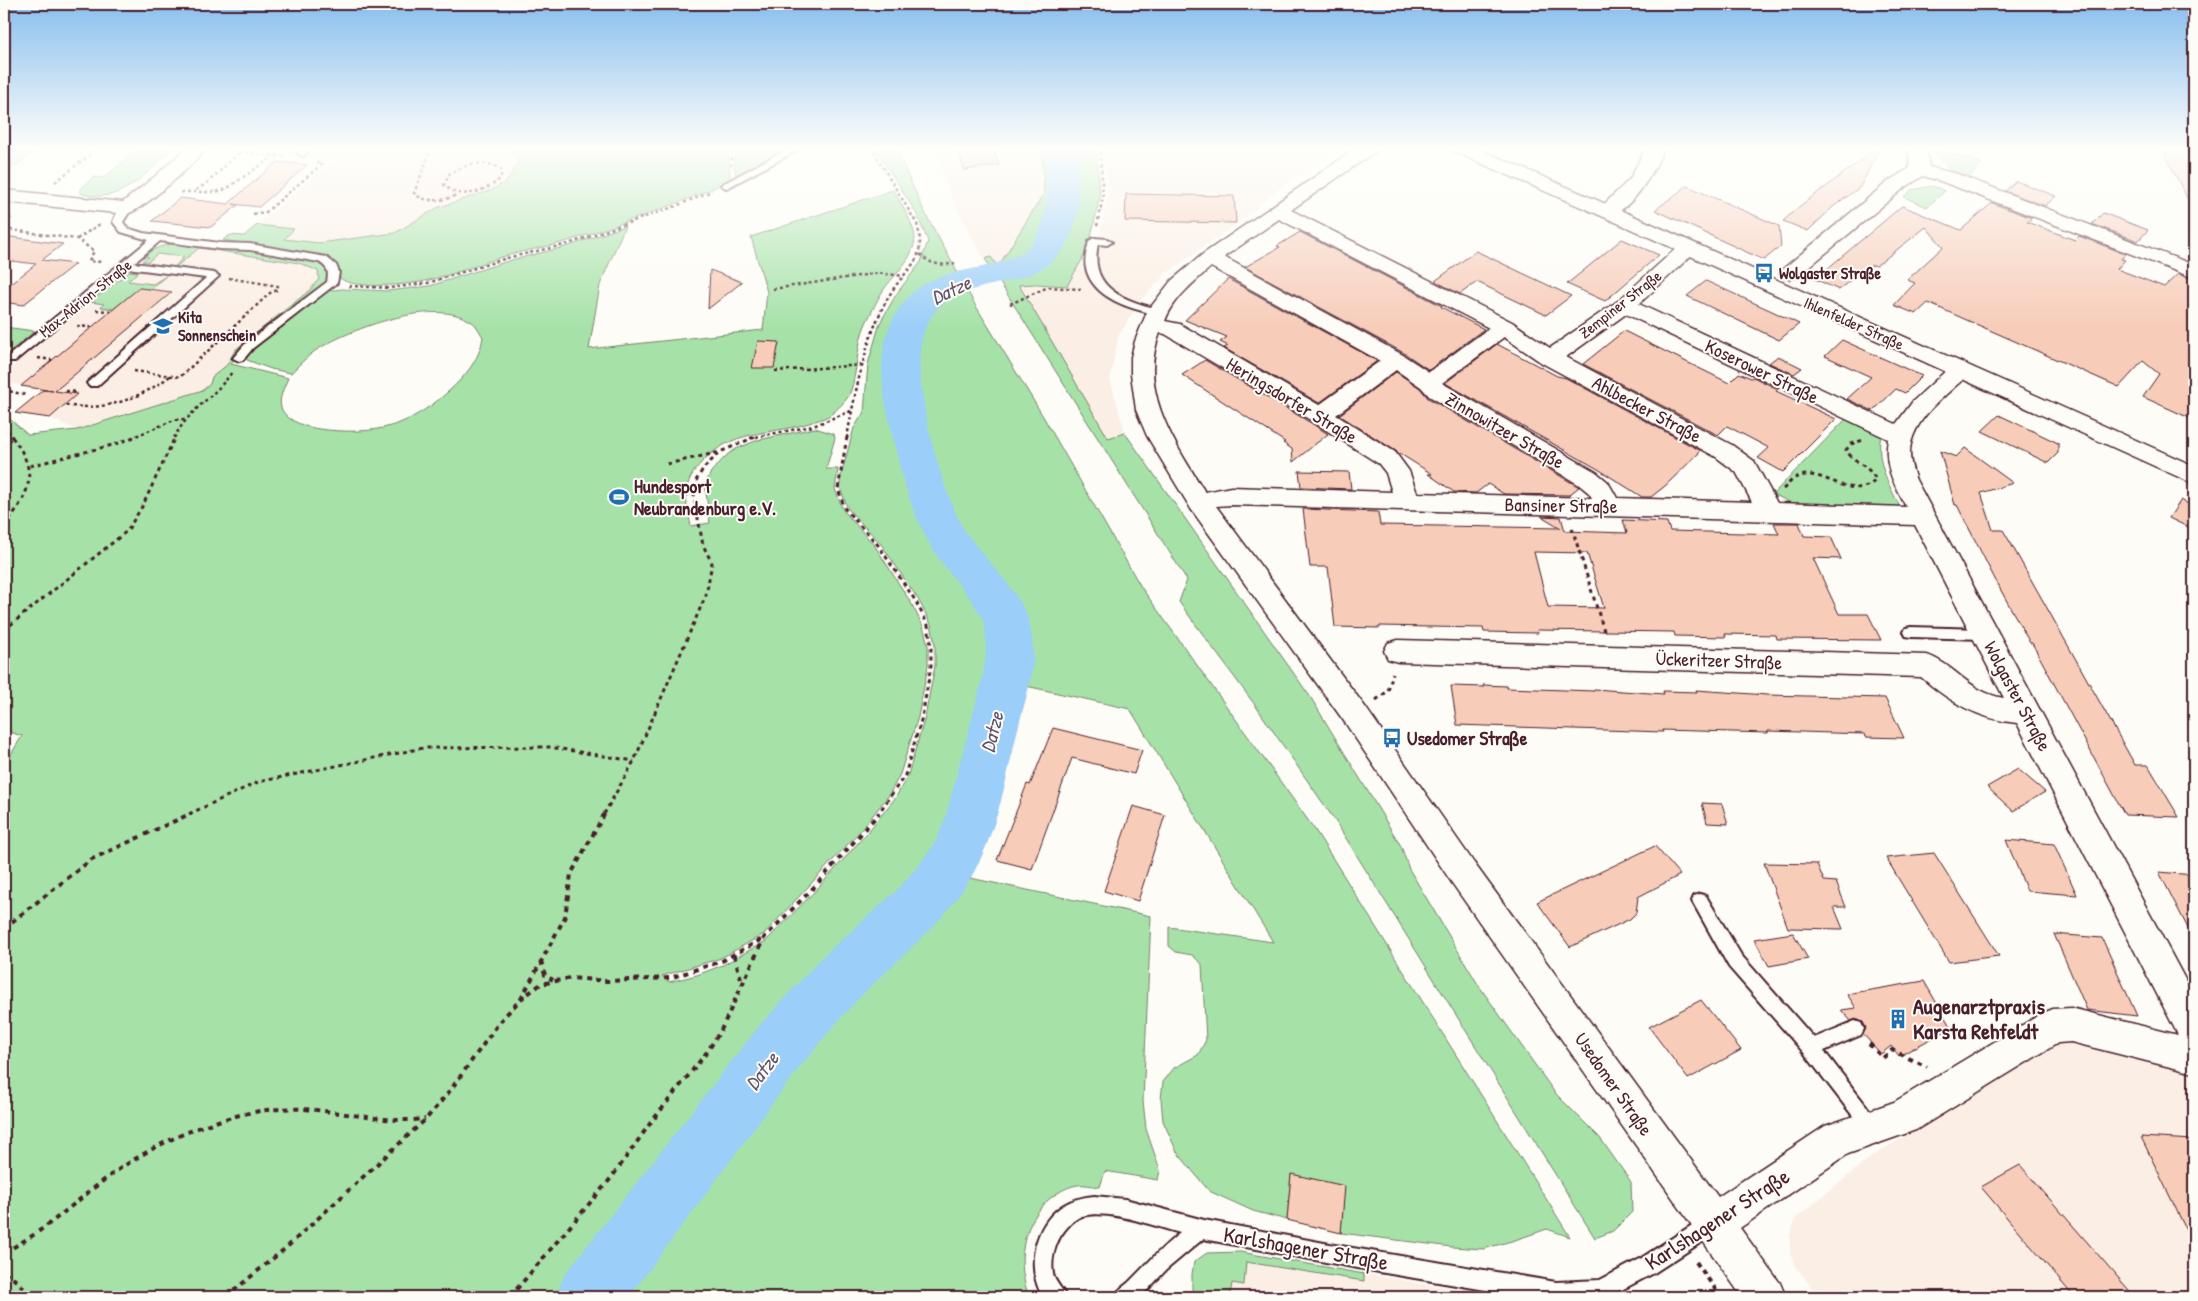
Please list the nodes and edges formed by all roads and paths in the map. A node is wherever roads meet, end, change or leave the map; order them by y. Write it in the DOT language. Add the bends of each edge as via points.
graph roads {
  1 [pos="127,208"];
  2 [pos="271,208"];
  3 [pos="671,208"];
  4 [pos="907,208"];
  5 [pos="1101,208"];
  6 [pos="1283,208"];
  7 [pos="1599,208"];
  8 [pos="1611,208"];
  9 [pos="1868,208"];
  10 [pos="2026,208"];
  11 [pos="1278,211"];
  12 [pos="1607,211"];
  13 [pos="253,214"];
  14 [pos="4,230"];
  15 [pos="158,238"];
  16 [pos="1094,241"];
  17 [pos="1107,242"];
  18 [pos="1688,248"];
  19 [pos="920,254"];
  20 [pos="1210,258"];
  21 [pos="955,263"];
  22 [pos="125,265"];
  23 [pos="2194,272"];
  24 [pos="1790,273"];
  25 [pos="214,276"];
  26 [pos="904,276"];
  27 [pos="348,286"];
  28 [pos="1048,287"];
  29 [pos="773,289"];
  30 [pos="1010,304"];
  31 [pos="1625,305"];
  32 [pos="1155,318"];
  33 [pos="1504,327"];
  34 [pos="239,358"];
  35 [pos="1550,358"];
  36 [pos="11,359"];
  37 [pos="1395,360"];
  38 [pos="863,365"];
  39 [pos="111,367"];
  40 [pos="775,371"];
  41 [pos="1959,371"];
  42 [pos="170,375"];
  43 [pos="1429,382"];
  44 [pos="93,383"];
  45 [pos="4,390"];
  46 [pos="26,395"];
  47 [pos="66,406"];
  48 [pos="852,410"];
  49 [pos="1320,416"];
  50 [pos="186,418"];
  51 [pos="4,426"];
  52 [pos="1889,431"];
  53 [pos="720,452"];
  54 [pos="667,464"];
  55 [pos="30,466"];
  56 [pos="2194,476"];
  57 [pos="1407,501"];
  58 [pos="1200,503"];
  59 [pos="1766,504"];
  60 [pos="1565,506"];
  61 [pos="1608,506"];
  62 [pos="1922,516"];
  63 [pos="4,526"];
  64 [pos="4,630"];
  65 [pos="1911,632"];
  66 [pos="1984,634"];
  67 [pos="1398,651"];
  68 [pos="1612,657"];
  69 [pos="2026,712"];
  70 [pos="1356,716"];
  71 [pos="634,761"];
  72 [pos="1700,901"];
  73 [pos="4,928"];
  74 [pos="764,938"];
  75 [pos="734,955"];
  76 [pos="541,960"];
  77 [pos="554,980"];
  78 [pos="742,983"];
  79 [pos="521,999"];
  80 [pos="1855,1029"];
  81 [pos="2194,1030"];
  82 [pos="1811,1048"];
  83 [pos="2194,1056"];
  84 [pos="1948,1092"];
  85 [pos="426,1119"];
  86 [pos="1872,1126"];
  87 [pos="1201,1228"];
  88 [pos="1698,1233"];
  89 [pos="4,1252"];
  90 [pos="4,1273"];
  91 [pos="1557,1295"];
  92 [pos="33,1297"];
  93 [pos="226,1297"];
  94 [pos="510,1297"];
  95 [pos="1056,1297"];
  96 [pos="1125,1297"];
  97 [pos="1721,1297"];
  98 [pos="1766,1297"];
  1 -- 15 [label="lane" via="118,222 124,230"];
  2 -- 13 [label="path"];
  3 -- 27 [label="path" via="568,244 508,258 428,283 390,288"];
  4 -- 19 [label="path" via="921,238"];
  5 -- 16 [label="path"];
  6 -- 11 [label="street, Usedomer Straße"];
  7 -- 12 [label="street, Ihlenfelder Straße"];
  8 -- 12 [label="street"];
  9 -- 24 [label="street"];
  10 -- 23 [label="street"];
  11 -- 20 [label="street, Usedomer Straße"];
  11 -- 33 [label="street, Ahlbecker Straße"];
  12 -- 18 [label="street, Ihlenfelder Straße"];
  14 -- 22 [label="path" via="77,239 94,251 89,261"];
  15 -- 22 [label="lane, Max-Adrion-Straße"];
  15 -- 34 [label="lane" via="250,247 322,259 331,264 334,272 332,283 249,346"];
  16 -- 17 [label="lane"];
  16 -- 32 [label="lane" via="1090,258 1096,279 1126,304"];
  18 -- 31 [label="street, Zempiner Straße"];
  18 -- 41 [label="street, Ihlenfelder Straße"];
  19 -- 21 [label="path" via="930,263"];
  19 -- 26 [label="path"];
  20 -- 32 [label="street, Usedomer Straße" via="1178,285"];
  20 -- 37 [label="street, Zinnowitzer Straße"];
  22 -- 25 [label="lane"];
  22 -- 36 [label="lane, Max-Adrion-Straße"];
  25 -- 39 [label="lane"];
  25 -- 42 [label="path" via="278,286 180,377"];
  26 -- 29 [label="path" via="878,273"];
  26 -- 38 [label="path" via="876,322"];
  28 -- 30 [label="path"];
  31 -- 35 [label="street, Zempiner Straße"];
  31 -- 52 [label="street, Koserower Straße"];
  32 -- 49 [label="street, Heringsdorfer Straße"];
  32 -- 58 [label="street, Usedomer Straße" via="1142,356 1148,410 1159,436"];
  33 -- 35 [label="street, Ahlbecker Straße"];
  33 -- 43 [label="street"];
  34 -- 50 [label="path" via="231,375 216,393"];
  35 -- 59 [label="street, Ahlbecker Straße" via="1737,460 1754,479"];
  37 -- 43 [label="street, Zinnowitzer Straße"];
  37 -- 49 [label="street"];
  38 -- 40 [label="path"];
  38 -- 48 [label="path"];
  39 -- 42 [label="path"];
  39 -- 44 [label="lane"];
  41 -- 52 [label="street" via="1906,425"];
  41 -- 56 [label="street, Ihlenfelder Straße"];
  42 -- 47 [label="path" via="113,405 88,409"];
  43 -- 61 [label="street, Zinnowitzer Straße" via="1437,391 1587,478 1599,488"];
  45 -- 46 [label="path"];
  48 -- 53 [label="path" via="813,426 752,437"];
  48 -- 74 [label="path" via="838,489 845,509 878,545 915,600 920,616 928,625 931,666 922,717 904,775 892,796 864,832"];
  49 -- 57 [label="street, Heringsdorfer Straße" via="1387,458 1397,471"];
  50 -- 55 [label="path" via="116,444"];
  50 -- 64 [label="path" via="137,518 127,531"];
  51 -- 55 [label="path" via="22,447"];
  52 -- 59 [label="path" via="1851,444 1846,450 1875,475 1873,485 1852,488 1825,477 1806,475 1794,478"];
  52 -- 62 [label="street, Wolgaster Straße" via="1898,450 1899,465"];
  53 -- 54 [label="path"];
  53 -- 71 [label="path" via="702,469 694,484 703,545 712,563 706,596"];
  55 -- 63 [label="path" via="31,482 24,499"];
  57 -- 58 [label="street, Bansiner Straße" via="1231,496"];
  57 -- 60 [label="street, Bansiner Straße"];
  58 -- 70 [label="street, Usedomer Straße"];
  59 -- 61 [label="street, Bansiner Straße"];
  59 -- 62 [label="street, Bansiner Straße"];
  60 -- 61 [label="street, Bansiner Straße"];
  60 -- 68 [label="path"];
  62 -- 66 [label="street, Wolgaster Straße"];
  65 -- 66 [label="lane"];
  66 -- 69 [label="street, Wolgaster Straße"];
  67 -- 68 [label="street, Ückeritzer Straße"];
  67 -- 70 [label="path" via="1388,691"];
  68 -- 69 [label="street, Ückeritzer Straße" via="1927,666 1975,703"];
  69 -- 81 [label="street, Wolgaster Straße"];
  70 -- 88 [label="street, Usedomer Straße" via="1463,873"];
  71 -- 73 [label="path" via="549,747 423,748 258,782 92,859"];
  71 -- 76 [label="path" via="571,874 565,918"];
  72 -- 82 [label="lane" via="1735,961"];
  74 -- 75 [label="path"];
  74 -- 78 [label="path"];
  75 -- 77 [label="path" via="698,971 670,978"];
  75 -- 78 [label="path"];
  76 -- 77 [label="path" via="545,975"];
  76 -- 79 [label="path"];
  77 -- 79 [label="path" via="541,984"];
  78 -- 94 [label="path" via="721,1030 707,1052 612,1177"];
  79 -- 85 [label="path" via="501,1020"];
  80 -- 82 [label="lane"];
  80 -- 84 [label="path" via="1883,1058 1892,1050 1900,1058 1922,1062"];
  82 -- 86 [label="lane"];
  83 -- 84 [label="street, Karlshagener Straße" via="2071,1025 2053,1026"];
  84 -- 86 [label="street, Karlshagener Straße" via="1903,1117"];
  85 -- 89 [label="path" via="388,1121 348,1113 288,1109 258,1111 222,1121 155,1149 119,1170 53,1224"];
  85 -- 93 [label="path" via="287,1247"];
  86 -- 88 [label="street, Karlshagener Straße" via="1838,1139"];
  87 -- 91 [label="lane, Karlshagener Straße"];
  87 -- 95 [label="lane, Karlshagener Straße" via="1101,1205 1081,1207 1055,1226 1046,1244 1043,1264 1046,1284"];
  87 -- 96 [label="lane, Karlshagener Straße"];
  88 -- 91 [label="lane, Karlshagener Straße" via="1602,1290"];
  88 -- 97 [label="path"];
  88 -- 98 [label="street, Usedomer Straße"];
  90 -- 92 [label="path"];
}
